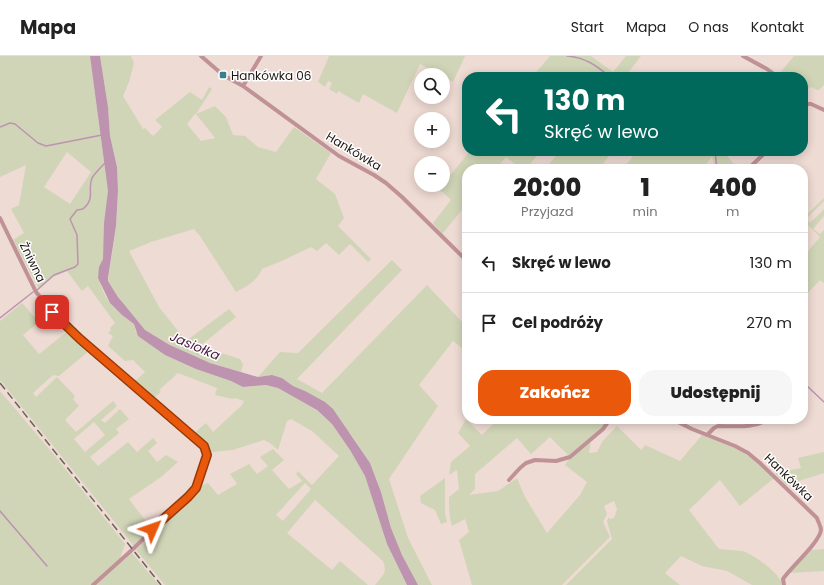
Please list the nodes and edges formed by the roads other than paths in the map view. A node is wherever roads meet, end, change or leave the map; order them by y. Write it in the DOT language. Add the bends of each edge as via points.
graph roads {
  1 [pos="201,56"];
  2 [pos="261,56"];
  3 [pos="743,56"];
  4 [pos="771,72"];
  5 [pos="243,86"];
  6 [pos="808,103"];
  7 [pos="824,110"];
  8 [pos="762,156"];
  9 [pos="753,164"];
  10 [pos="0,218"];
  11 [pos="462,256"];
  12 [pos="606,424"];
  13 [pos="683,424"];
  14 [pos="757,424"];
  15 [pos="707,435"];
  16 [pos="509,480"];
  17 [pos="93,585"];
  18 [pos="784,585"];
  1 -- 5 [label="street, Hankówka" via="224,75"];
  2 -- 5 [label="street"];
  3 -- 4 [label="street"];
  5 -- 11 [label="street, Hankówka" via="339,156 386,183"];
  6 -- 7 [label="street"];
  8 -- 9 [label="street"];
  10 -- 17 [label="street, Żniwna" via="36,292 52,312 204,446 207,453 196,488"];
  12 -- 16 [label="street" via="570,457 556,461 535,460 526,463"];
  13 -- 15 [label="street, Hankówka"];
  14 -- 15 [label="street" via="718,426"];
  15 -- 18 [label="street, Hankówka" via="748,453 817,518 821,528 819,536 789,570"];
}
